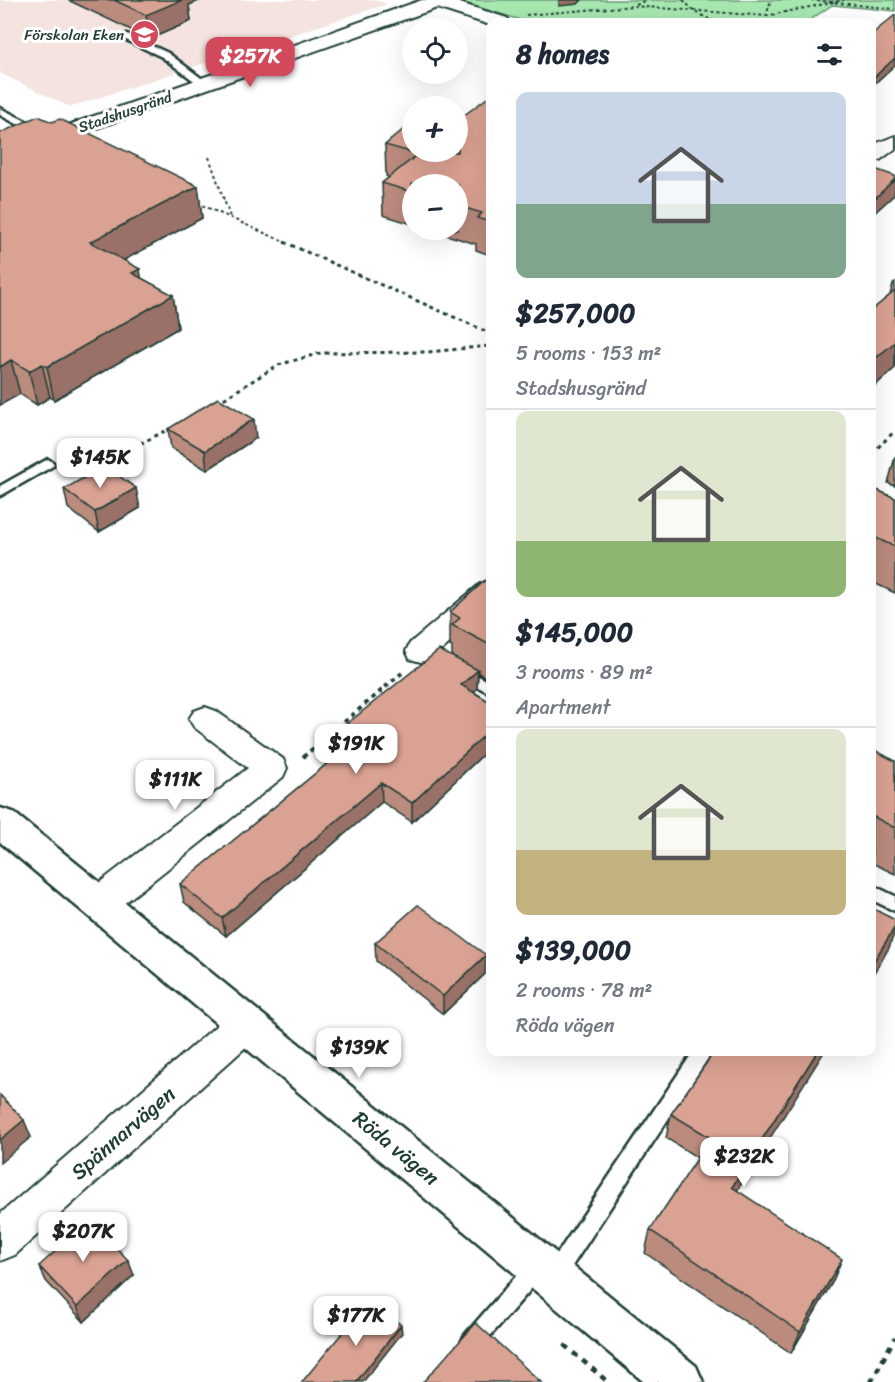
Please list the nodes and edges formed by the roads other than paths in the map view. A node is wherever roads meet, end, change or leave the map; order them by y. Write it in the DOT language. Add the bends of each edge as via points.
graph roads {
  1 [pos="434,1"];
  2 [pos="487,18"];
  3 [pos="127,37"];
  4 [pos="204,84"];
  5 [pos="0,111"];
  6 [pos="50,138"];
  7 [pos="48,463"];
  8 [pos="0,492"];
  9 [pos="486,595"];
  10 [pos="426,653"];
  11 [pos="451,667"];
  12 [pos="486,686"];
  13 [pos="205,719"];
  14 [pos="0,822"];
  15 [pos="876,894"];
  16 [pos="99,903"];
  17 [pos="895,904"];
  18 [pos="245,1024"];
  19 [pos="700,1056"];
  20 [pos="0,1241"];
  21 [pos="546,1272"];
  22 [pos="458,1357"];
  23 [pos="680,1382"];
  1 -- 2 [label="street"];
  1 -- 4 [label="street, Stadshusgränd"];
  3 -- 4 [label="lane" via="165,55"];
  4 -- 6 [label="street, Stadshusgränd"];
  5 -- 6 [label="lane"];
  7 -- 8 [label="lane"];
  9 -- 10 [label="street"];
  11 -- 12 [label="lane"];
  13 -- 16 [label="street" via="271,768"];
  14 -- 16 [label="street, Röda vägen"];
  15 -- 17 [label="lane"];
  16 -- 18 [label="street, Röda vägen"];
  18 -- 20 [label="street, Spännarvägen"];
  18 -- 21 [label="street, Röda vägen"];
  19 -- 21 [label="lane"];
  21 -- 22 [label="lane"];
  21 -- 23 [label="street, Röda vägen"];
}
